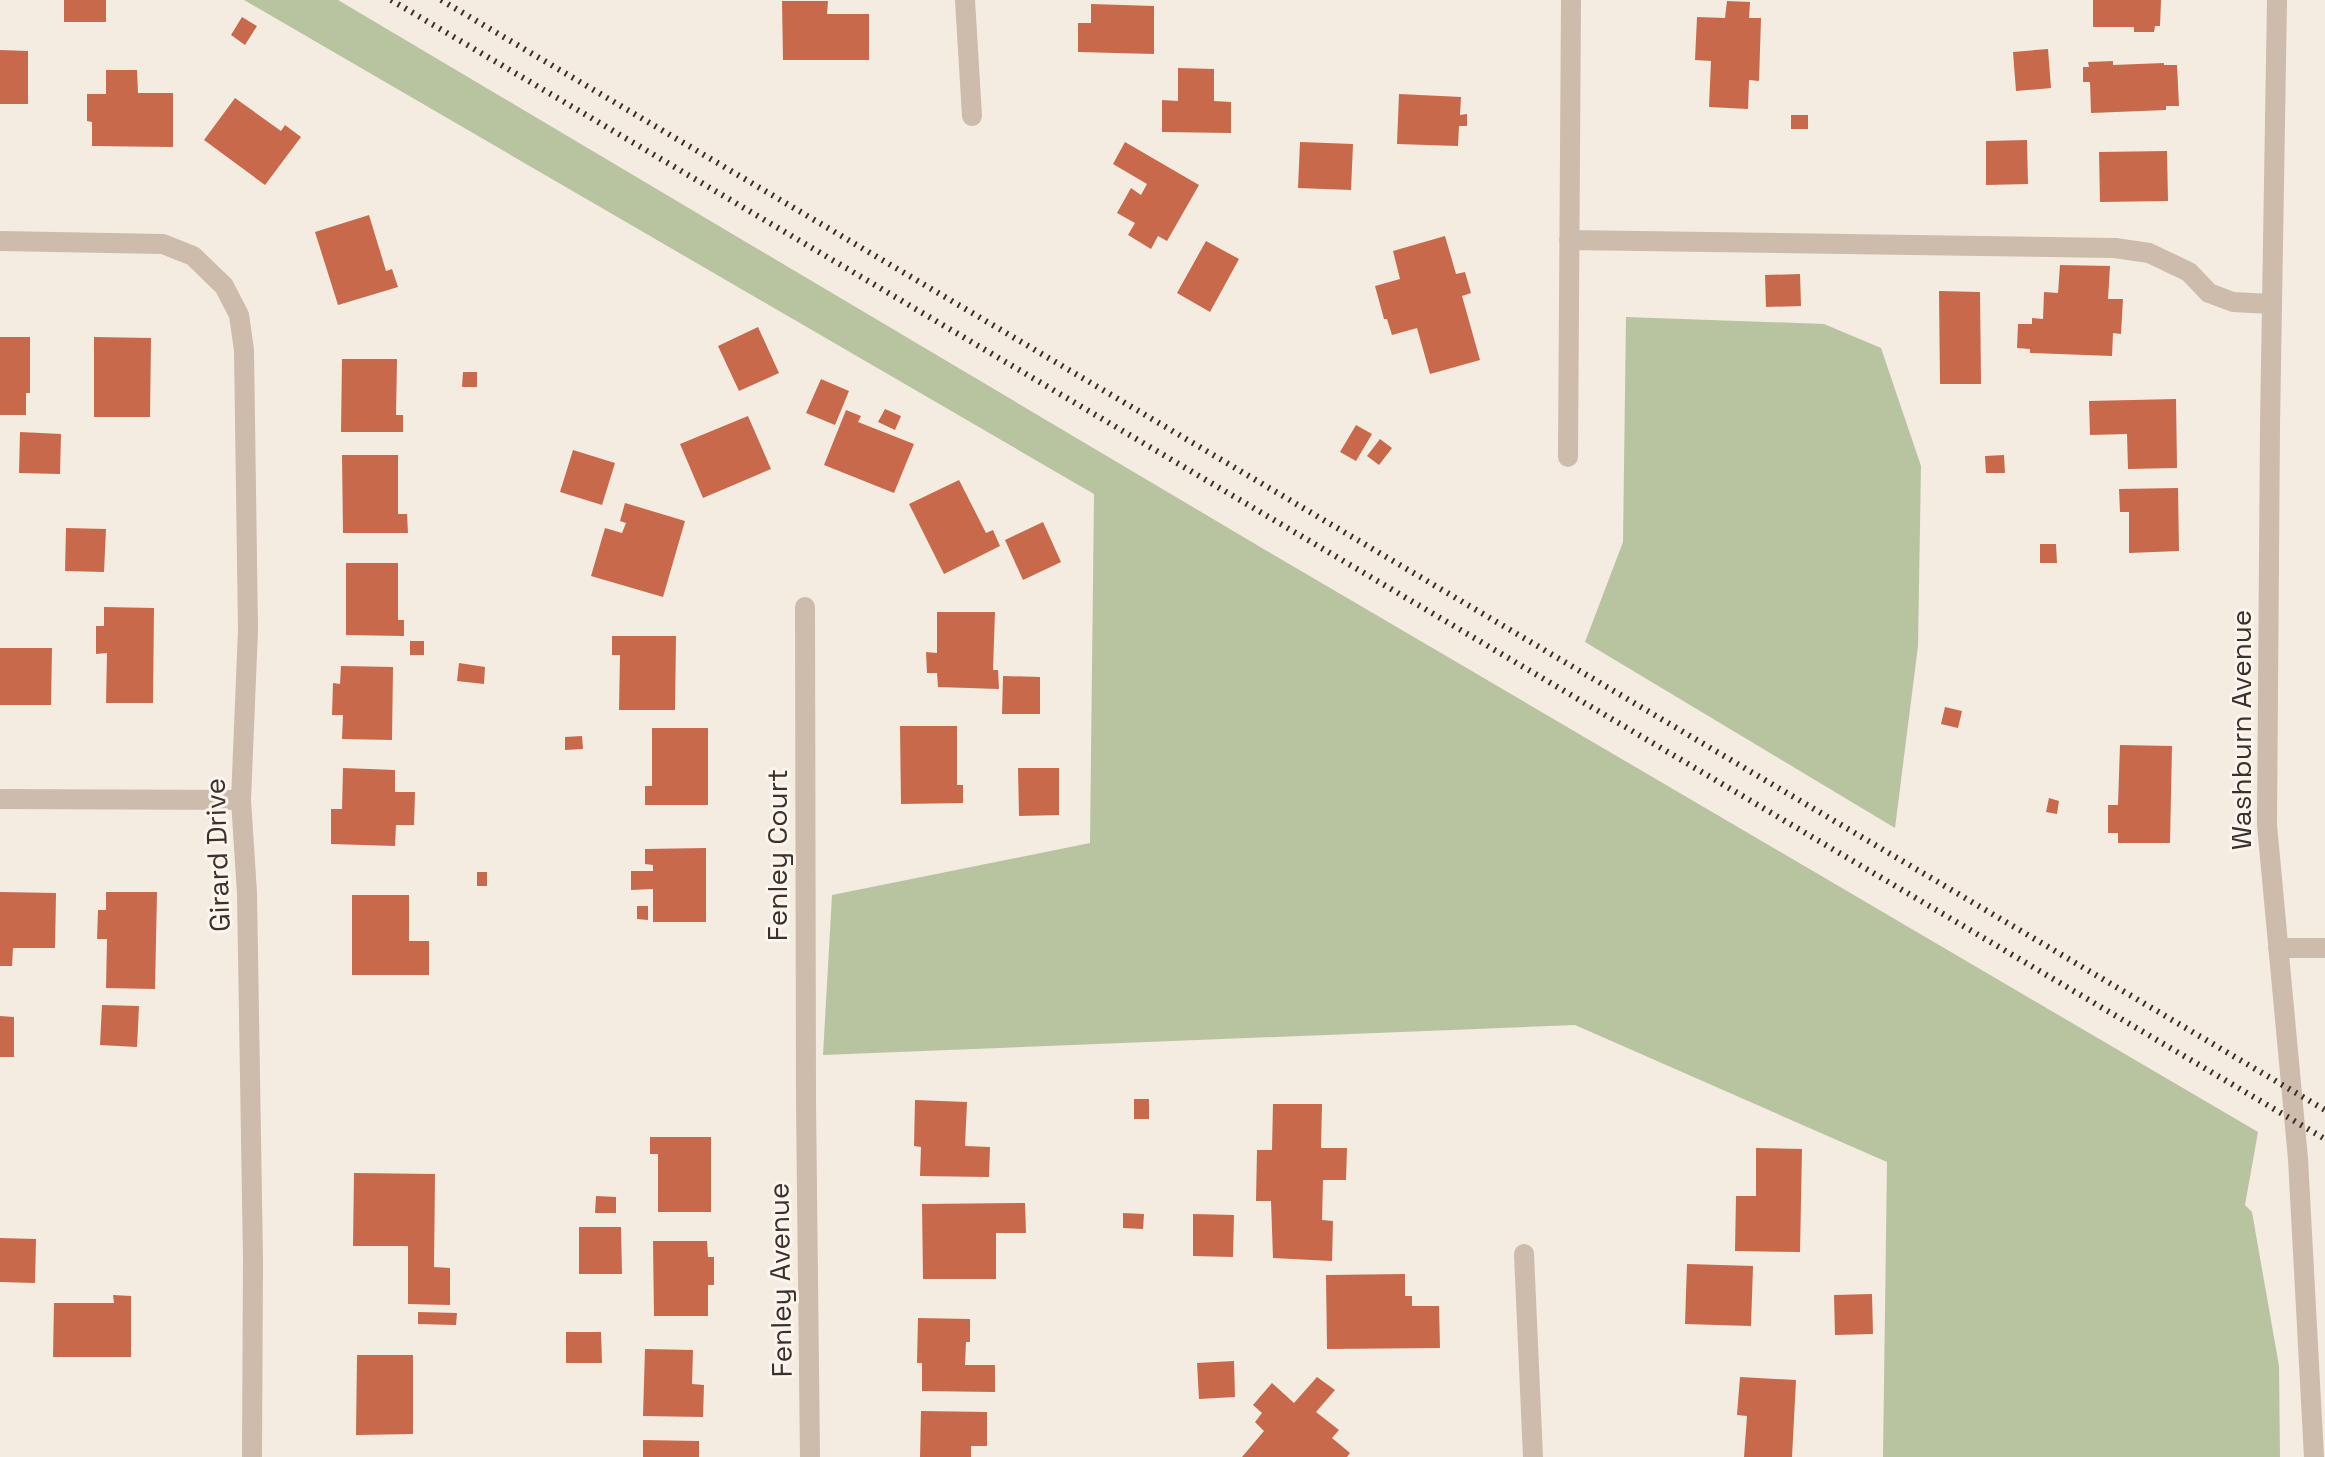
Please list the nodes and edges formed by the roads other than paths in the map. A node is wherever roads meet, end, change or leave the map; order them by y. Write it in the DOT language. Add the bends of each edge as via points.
graph roads {
  1 [pos="965,0"];
  2 [pos="1571,0"];
  3 [pos="2277,0"];
  4 [pos="972,116"];
  5 [pos="1569,240"];
  6 [pos="0,241"];
  7 [pos="2271,304"];
  8 [pos="1568,457"];
  9 [pos="805,607"];
  10 [pos="0,799"];
  11 [pos="241,800"];
  12 [pos="2278,948"];
  13 [pos="2325,948"];
  14 [pos="806,1102"];
  15 [pos="1524,1254"];
  16 [pos="252,1457"];
  17 [pos="810,1457"];
  18 [pos="1533,1457"];
  19 [pos="2314,1457"];
  1 -- 4 [label="street"];
  2 -- 5 [label="street"];
  3 -- 7 [label="street, Washburn Avenue"];
  5 -- 7 [label="street" via="2115,248 2149,253 2189,272 2209,293 2233,302"];
  5 -- 8 [label="street"];
  6 -- 11 [label="street, Girard Drive" via="163,244 202,263 224,286 239,315 248,630"];
  7 -- 12 [label="street, Washburn Avenue" via="2267,825"];
  9 -- 14 [label="street, Fenley Court"];
  10 -- 11 [label="street"];
  11 -- 16 [label="street, Girard Drive" via="247,893"];
  12 -- 13 [label="street"];
  12 -- 19 [label="street, Washburn Avenue" via="2298,1159"];
  14 -- 17 [label="street, Fenley Avenue"];
  15 -- 18 [label="street"];
}
